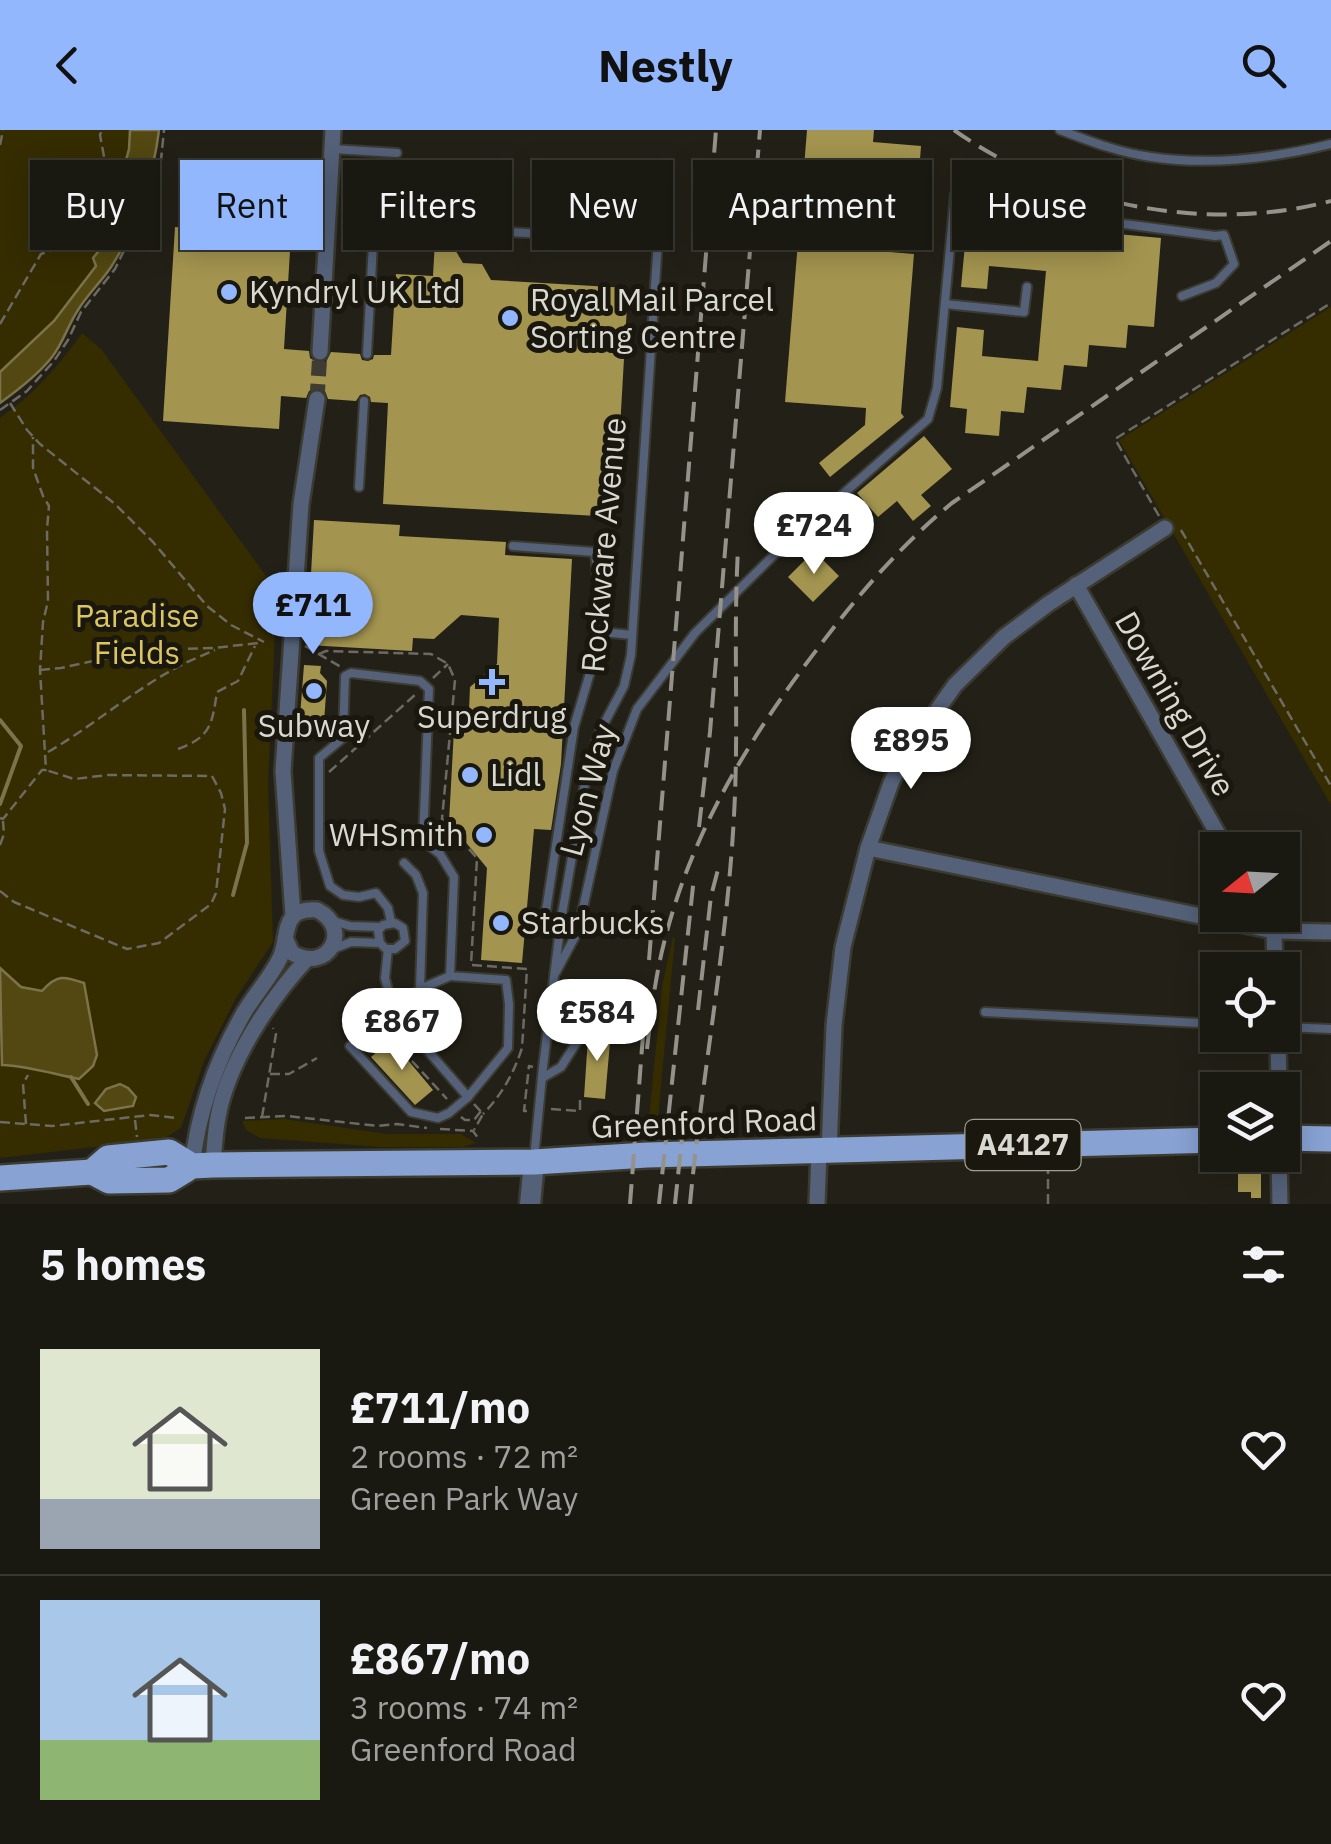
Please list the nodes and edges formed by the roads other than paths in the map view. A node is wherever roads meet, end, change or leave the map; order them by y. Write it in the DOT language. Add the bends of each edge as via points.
graph roads {
  1 [pos="333,130"];
  2 [pos="1060,130"];
  3 [pos="1331,144"];
  4 [pos="332,149"];
  5 [pos="398,153"];
  6 [pos="323,212"];
  7 [pos="328,212"];
  8 [pos="1026,286"];
  9 [pos="1182,296"];
  10 [pos="945,304"];
  11 [pos="320,352"];
  12 [pos="367,354"];
  13 [pos="318,399"];
  14 [pos="364,401"];
  15 [pos="358,487"];
  16 [pos="1162,524"];
  17 [pos="513,546"];
  18 [pos="1076,585"];
  19 [pos="602,632"];
  20 [pos="632,635"];
  21 [pos="1217,832"];
  22 [pos="868,848"];
  23 [pos="404,863"];
  24 [pos="546,911"];
  25 [pos="292,916"];
  26 [pos="1200,916"];
  27 [pos="330,920"];
  28 [pos="391,922"];
  29 [pos="381,927"];
  30 [pos="1300,931"];
  31 [pos="1331,932"];
  32 [pos="285,938"];
  33 [pos="384,946"];
  34 [pos="328,951"];
  35 [pos="307,959"];
  36 [pos="450,976"];
  37 [pos="554,976"];
  38 [pos="420,989"];
  39 [pos="608,992"];
  40 [pos="394,1012"];
  41 [pos="984,1012"];
  42 [pos="1200,1023"];
  43 [pos="1300,1028"];
  44 [pos="1331,1028"];
  45 [pos="542,1078"];
  46 [pos="468,1098"];
  47 [pos="1300,1138"];
  48 [pos="1331,1139"];
  49 [pos="1200,1140"];
  50 [pos="824,1152"];
  51 [pos="534,1162"];
  52 [pos="202,1165"];
  53 [pos="1280,1172"];
  54 [pos="0,1178"];
  55 [pos="530,1204"];
  56 [pos="817,1204"];
  57 [pos="1280,1204"];
  1 -- 4 [label="street"];
  2 -- 3 [label="lane" via="1150,157 1210,160"];
  4 -- 5 [label="lane"];
  4 -- 7 [label="street"];
  6 -- 7 [label="lane"];
  7 -- 11 [label="street"];
  8 -- 10 [label="lane" via="1024,312"];
  9 -- 10 [label="lane, Lyon Way" via="1216,283 1234,264 1224,234 1094,220 955,194"];
  10 -- 37 [label="lane, Lyon Way" via="928,419 695,633 637,709 612,772 578,931"];
  12 -- 20 [label="lane, Rockware Avenue" via="374,224 658,240"];
  13 -- 25 [label="street" via="301,504 283,770"];
  14 -- 15 [label="lane"];
  16 -- 18 [label="street"];
  17 -- 19 [label="lane" via="595,552"];
  18 -- 21 [label="street, Downing Drive"];
  18 -- 22 [label="street" via="1004,637 956,686 904,757"];
  19 -- 20 [label="lane"];
  19 -- 24 [label="lane" via="574,727"];
  20 -- 37 [label="lane, Rockware Avenue" via="624,686 586,777"];
  22 -- 26 [label="street"];
  22 -- 50 [label="street" via="843,947"];
  23 -- 38 [label="lane" via="423,894"];
  25 -- 27 [label="street" via="308,909"];
  25 -- 32 [label="street"];
  27 -- 29 [label="lane"];
  27 -- 34 [label="street" via="335,934"];
  28 -- 29 [label="lane"];
  28 -- 33 [label="lane" via="406,936 399,948"];
  28 -- 36 [label="lane" via="376,893 359,897 330,886 319,851 319,758 344,738 345,676 351,673 420,681 429,688 423,841 454,878"];
  29 -- 33 [label="lane"];
  30 -- 31 [label="street"];
  32 -- 35 [label="street" via="292,952"];
  32 -- 52 [label="street" via="280,958 218,1062 200,1115"];
  33 -- 34 [label="lane" via="351,942"];
  33 -- 40 [label="lane"];
  34 -- 35 [label="street"];
  35 -- 52 [label="street" via="264,1014 232,1076"];
  36 -- 38 [label="lane"];
  36 -- 46 [label="lane" via="506,980 508,1048"];
  37 -- 45 [label="lane, Rockware Avenue"];
  38 -- 40 [label="lane"];
  39 -- 45 [label="lane" via="561,1067"];
  40 -- 46 [label="lane"];
  40 -- 46 [label="lane" via="350,1046 411,1112 438,1118"];
  41 -- 42 [label="lane"];
  43 -- 44 [label="lane"];
  45 -- 51 [label="lane, Rockware Avenue"];
  47 -- 48 [label="main road"];
  49 -- 50 [label="main road, Greenford Road / A4127"];
  50 -- 51 [label="main road, Greenford Road / A4127"];
  50 -- 56 [label="street"];
  51 -- 52 [label="main road, Greenford Road / A4127"];
  51 -- 55 [label="street, Rockware Avenue"];
  52 -- 54 [label="main road, Greenford Road / A4127" via="169,1180 109,1181 92,1172"];
  53 -- 57 [label="street"];
}
